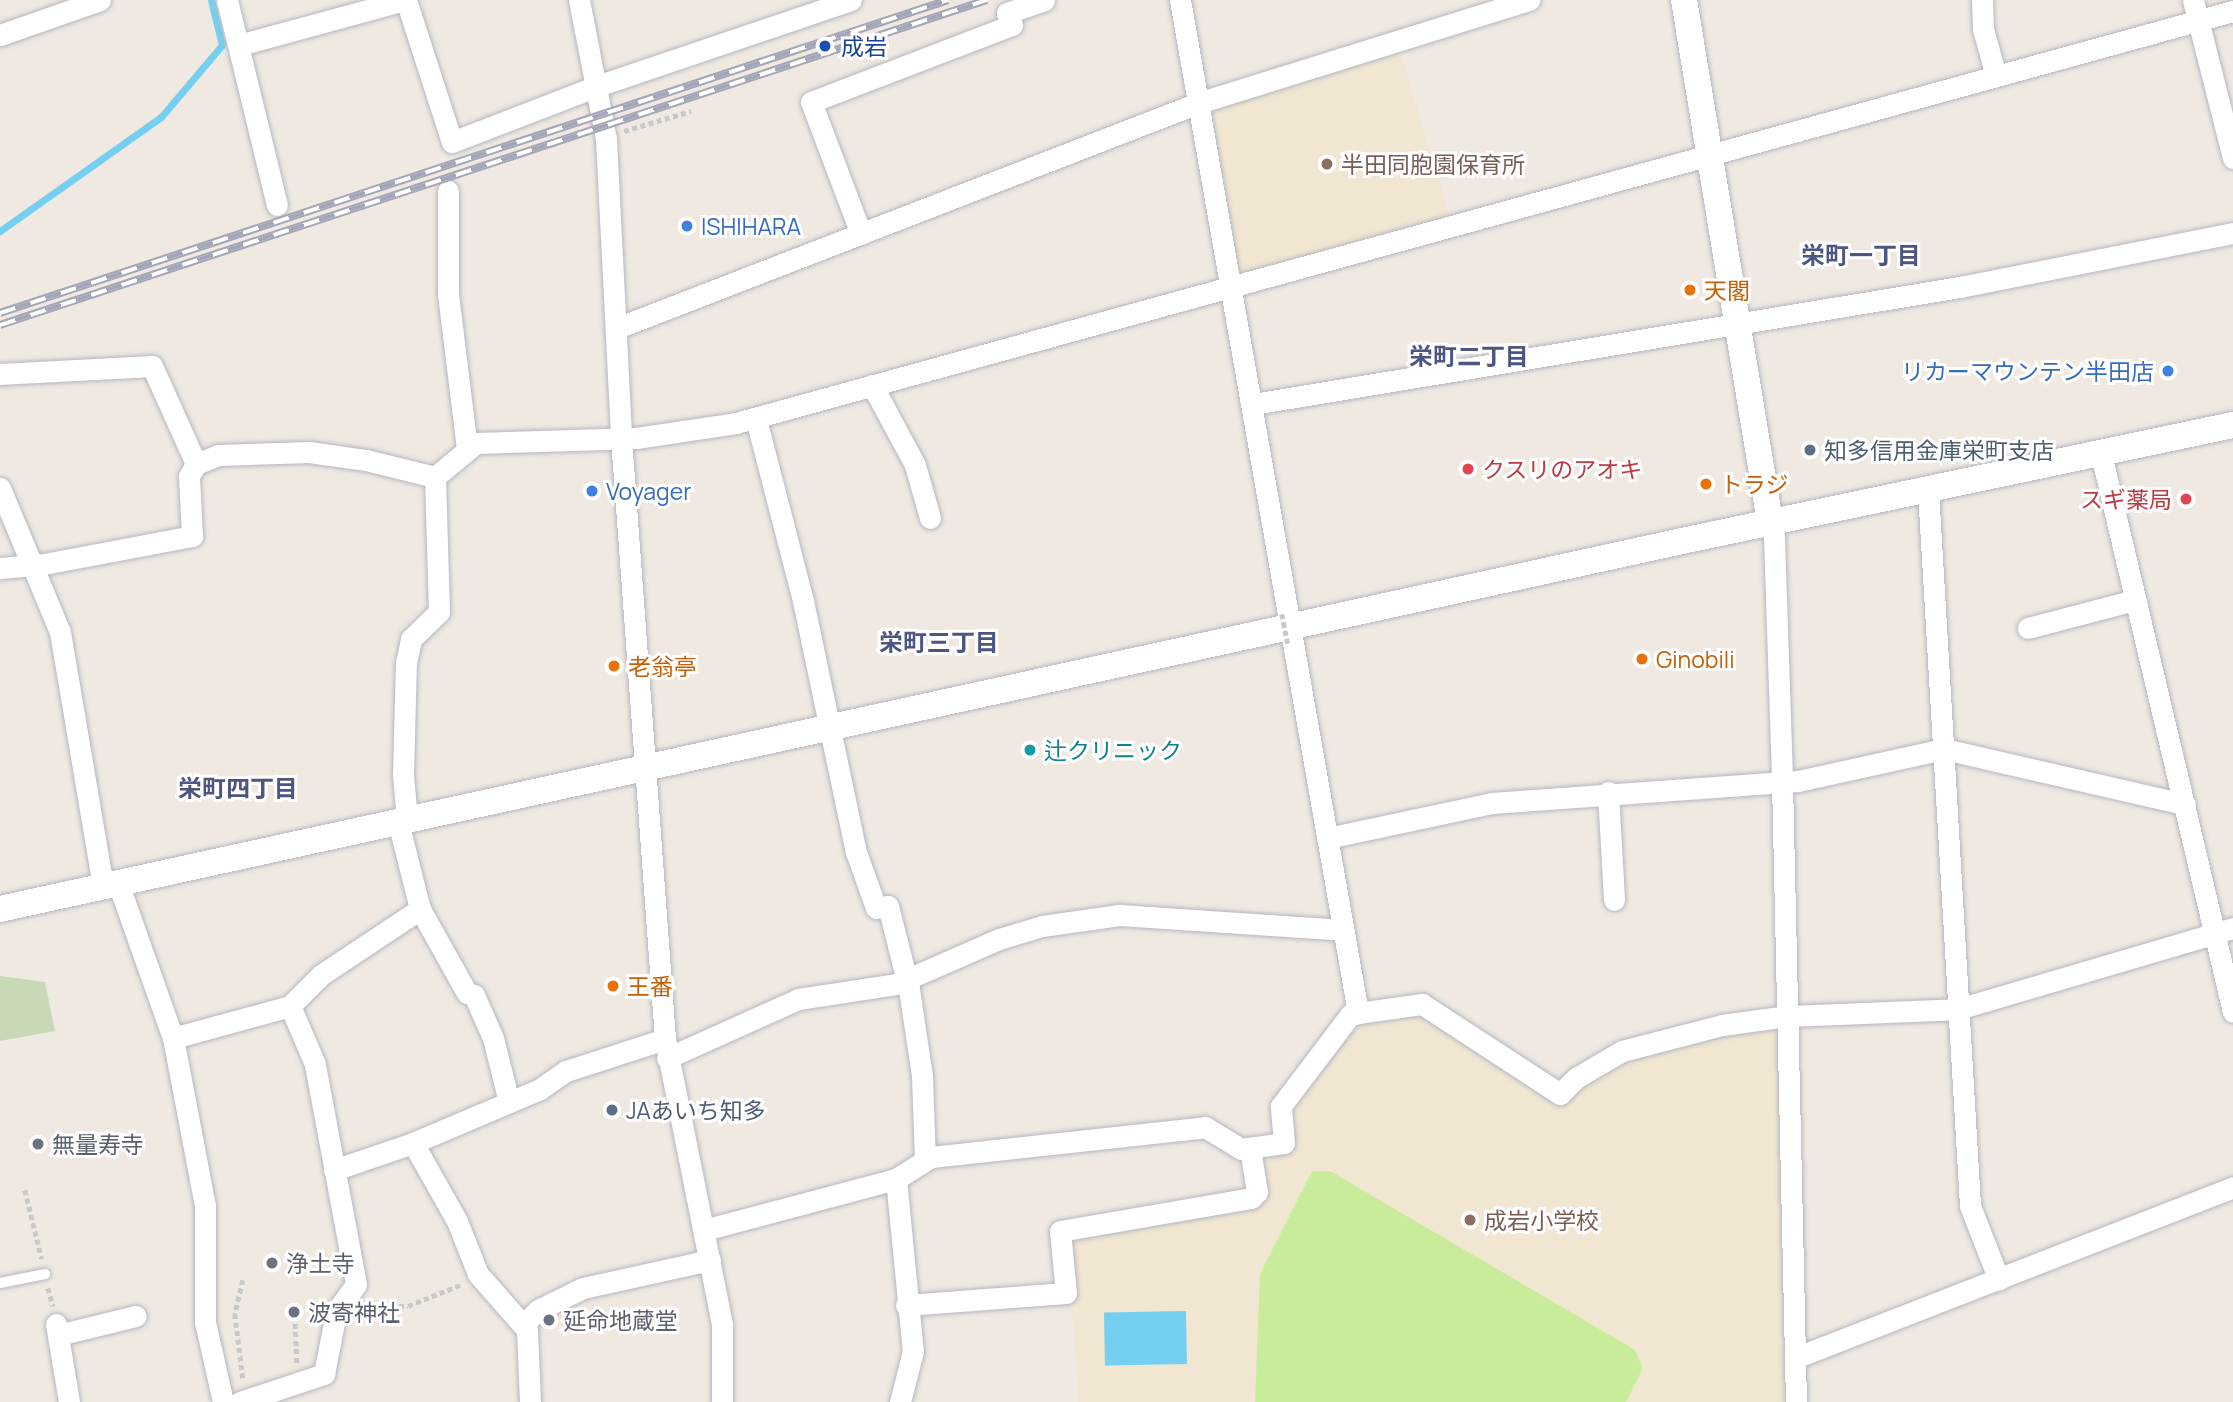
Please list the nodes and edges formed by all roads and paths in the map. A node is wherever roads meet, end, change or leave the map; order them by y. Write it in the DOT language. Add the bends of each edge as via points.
graph roads {
  1 [pos="100,0"];
  2 [pos="227,0"];
  3 [pos="405,0"];
  4 [pos="579,0"];
  5 [pos="1044,0"];
  6 [pos="1180,0"];
  7 [pos="1529,0"];
  8 [pos="1684,0"];
  9 [pos="1982,0"];
  10 [pos="838,2"];
  11 [pos="1471,9"];
  12 [pos="2194,10"];
  13 [pos="2233,11"];
  14 [pos="0,35"];
  15 [pos="239,45"];
  16 [pos="1996,76"];
  17 [pos="597,86"];
  18 [pos="1198,103"];
  19 [pos="691,111"];
  20 [pos="616,134"];
  21 [pos="1707,157"];
  22 [pos="2233,158"];
  23 [pos="448,191"];
  24 [pos="277,205"];
  25 [pos="2233,233"];
  26 [pos="861,234"];
  27 [pos="1231,286"];
  28 [pos="1735,325"];
  29 [pos="617,328"];
  30 [pos="0,374"];
  31 [pos="872,385"];
  32 [pos="1253,404"];
  33 [pos="756,419"];
  34 [pos="2233,425"];
  35 [pos="621,438"];
  36 [pos="467,449"];
  37 [pos="2101,454"];
  38 [pos="196,464"];
  39 [pos="435,477"];
  40 [pos="0,488"];
  41 [pos="1928,491"];
  42 [pos="930,517"];
  43 [pos="1770,522"];
  44 [pos="32,565"];
  45 [pos="0,568"];
  46 [pos="2135,600"];
  47 [pos="2028,628"];
  48 [pos="1287,629"];
  49 [pos="829,729"];
  50 [pos="1944,749"];
  51 [pos="646,768"];
  52 [pos="1782,781"];
  53 [pos="1608,792"];
  54 [pos="2185,804"];
  55 [pos="402,821"];
  56 [pos="1326,838"];
  57 [pos="110,884"];
  58 [pos="1614,900"];
  59 [pos="0,909"];
  60 [pos="420,909"];
  61 [pos="1343,930"];
  62 [pos="2224,931"];
  63 [pos="907,979"];
  64 [pos="290,1006"];
  65 [pos="1958,1009"];
  66 [pos="2233,1012"];
  67 [pos="1358,1013"];
  68 [pos="1787,1016"];
  69 [pos="173,1038"];
  70 [pos="666,1048"];
  71 [pos="509,1102"];
  72 [pos="413,1143"];
  73 [pos="1250,1149"];
  74 [pos="925,1161"];
  75 [pos="334,1170"];
  76 [pos="896,1179"];
  77 [pos="2233,1187"];
  78 [pos="25,1190"];
  79 [pos="704,1230"];
  80 [pos="710,1260"];
  81 [pos="45,1273"];
  82 [pos="478,1273"];
  83 [pos="243,1280"];
  84 [pos="1999,1280"];
  85 [pos="0,1283"];
  86 [pos="343,1304"];
  87 [pos="906,1305"];
  88 [pos="295,1315"];
  89 [pos="136,1316"];
  90 [pos="56,1323"];
  91 [pos="523,1325"];
  92 [pos="1789,1357"];
  93 [pos="297,1370"];
  94 [pos="245,1401"];
  95 [pos="69,1402"];
  96 [pos="223,1402"];
  97 [pos="530,1402"];
  98 [pos="722,1402"];
  99 [pos="900,1402"];
  100 [pos="1796,1402"];
  1 -- 14 [label="street"];
  2 -- 15 [label="street"];
  3 -- 15 [label="street"];
  3 -- 17 [label="street" via="452,142"];
  4 -- 17 [label="street"];
  5 -- 26 [label="street" via="1007,13 1012,25 811,102"];
  6 -- 18 [label="street"];
  7 -- 11 [label="street"];
  8 -- 21 [label="street"];
  9 -- 16 [label="street" via="1983,29"];
  10 -- 17 [label="street"];
  11 -- 18 [label="street"];
  12 -- 13 [label="street"];
  12 -- 16 [label="street"];
  12 -- 22 [label="street"];
  15 -- 24 [label="street"];
  16 -- 21 [label="street"];
  17 -- 29 [label="street" via="606,139"];
  18 -- 26 [label="street"];
  18 -- 27 [label="street"];
  19 -- 20 [label="path"];
  21 -- 27 [label="street"];
  21 -- 28 [label="street"];
  23 -- 36 [label="street" via="447,294"];
  25 -- 28 [label="street" via="1960,287"];
  26 -- 29 [label="street"];
  27 -- 31 [label="street"];
  27 -- 32 [label="street"];
  28 -- 32 [label="street"];
  28 -- 43 [label="street"];
  29 -- 35 [label="street"];
  30 -- 38 [label="street" via="152,366"];
  31 -- 33 [label="street"];
  31 -- 42 [label="street" via="915,465"];
  32 -- 48 [label="street"];
  33 -- 35 [label="street"];
  33 -- 49 [label="street"];
  34 -- 37 [label="street"];
  35 -- 36 [label="street" via="476,443"];
  35 -- 51 [label="street"];
  36 -- 39 [label="street"];
  37 -- 41 [label="street"];
  37 -- 46 [label="street"];
  38 -- 39 [label="street" via="218,456 309,452"];
  38 -- 44 [label="street" via="189,476 192,536"];
  39 -- 55 [label="street" via="439,612 411,639 406,663"];
  40 -- 44 [label="street"];
  41 -- 43 [label="street"];
  41 -- 50 [label="street"];
  43 -- 48 [label="street"];
  43 -- 52 [label="street"];
  44 -- 45 [label="street"];
  44 -- 57 [label="street" via="60,632"];
  46 -- 47 [label="street"];
  46 -- 54 [label="street"];
  48 -- 49 [label="street"];
  48 -- 56 [label="street"];
  49 -- 51 [label="street"];
  49 -- 63 [label="street" via="856,852 876,908 888,906"];
  50 -- 52 [label="street"];
  50 -- 54 [label="street"];
  50 -- 65 [label="street"];
  51 -- 55 [label="street"];
  51 -- 70 [label="street"];
  52 -- 53 [label="street"];
  52 -- 68 [label="street"];
  53 -- 56 [label="street" via="1492,803"];
  53 -- 58 [label="street"];
  54 -- 62 [label="street"];
  55 -- 57 [label="street"];
  55 -- 60 [label="street"];
  56 -- 61 [label="street"];
  57 -- 59 [label="street"];
  57 -- 69 [label="street"];
  60 -- 64 [label="street" via="321,975"];
  60 -- 71 [label="street" via="467,993 474,995 493,1038"];
  61 -- 63 [label="street" via="1119,915 1042,926"];
  61 -- 67 [label="street"];
  62 -- 65 [label="street"];
  62 -- 66 [label="street"];
  63 -- 70 [label="street" via="798,999"];
  63 -- 74 [label="street" via="922,1076"];
  64 -- 69 [label="street"];
  64 -- 75 [label="street" via="315,1064"];
  65 -- 68 [label="street"];
  65 -- 84 [label="street" via="1970,1206"];
  67 -- 68 [label="street" via="1422,1004 1560,1094 1576,1078 1622,1051 1722,1025"];
  67 -- 73 [label="street" via="1350,1016 1281,1106 1284,1143"];
  68 -- 92 [label="street" via="1782,1041"];
  69 -- 96 [label="street" via="205,1205 205,1322"];
  70 -- 71 [label="street" via="566,1071"];
  70 -- 79 [label="street"];
  71 -- 72 [label="street"];
  72 -- 75 [label="street"];
  72 -- 82 [label="street" via="457,1222"];
  73 -- 74 [label="street" via="1241,1149 1205,1126 1039,1143"];
  73 -- 87 [label="street" via="1257,1192 1251,1198 1060,1231 1066,1293"];
  74 -- 76 [label="street"];
  75 -- 86 [label="street" via="356,1284"];
  76 -- 79 [label="street"];
  76 -- 87 [label="street"];
  77 -- 84 [label="street"];
  78 -- 81 [label="path"];
  79 -- 80 [label="street"];
  80 -- 91 [label="street" via="583,1288 538,1310"];
  80 -- 98 [label="street" via="722,1324"];
  81 -- 85 [label="lane"];
  81 -- 90 [label="path"];
  82 -- 86 [label="path" via="444,1294 408,1306"];
  82 -- 91 [label="street"];
  83 -- 94 [label="path" via="236,1314"];
  84 -- 92 [label="street"];
  86 -- 94 [label="street" via="333,1320 324,1374"];
  87 -- 99 [label="street" via="913,1351"];
  88 -- 93 [label="path"];
  89 -- 90 [label="street"];
  90 -- 95 [label="street"];
  91 -- 97 [label="street" via="529,1342"];
  92 -- 100 [label="street"];
}
